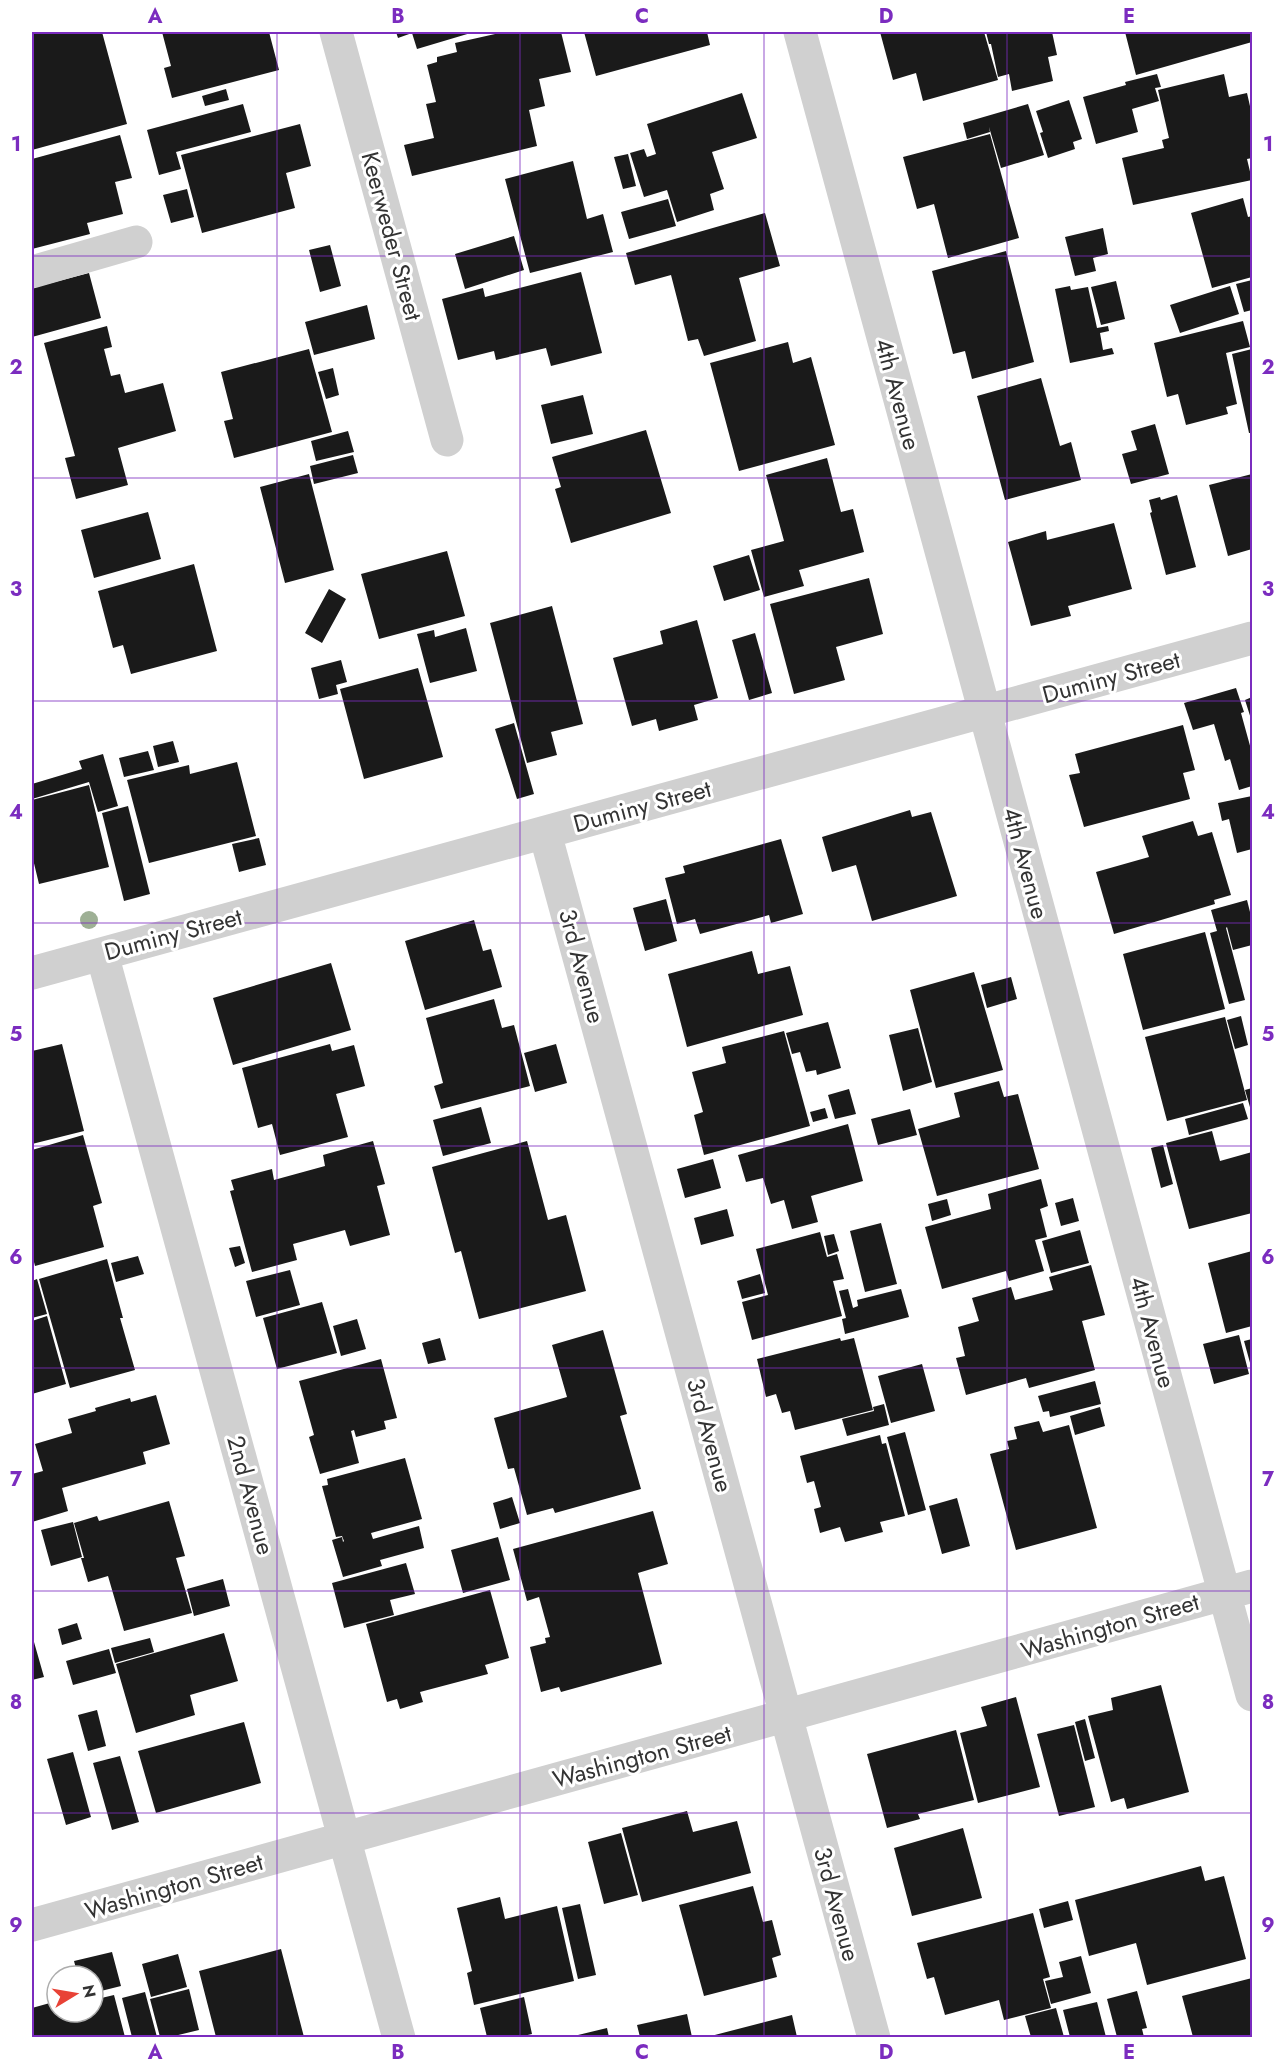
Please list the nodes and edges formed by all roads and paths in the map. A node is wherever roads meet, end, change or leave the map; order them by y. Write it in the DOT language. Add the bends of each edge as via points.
graph roads {
  1 [pos="336,32"];
  2 [pos="800,32"];
  3 [pos="136,242"];
  4 [pos="32,272"];
  5 [pos="447,440"];
  6 [pos="1252,638"];
  7 [pos="984,712"];
  8 [pos="545,833"];
  9 [pos="102,954"];
  10 [pos="32,973"];
  11 [pos="1238,1590"];
  12 [pos="1252,1695"];
  13 [pos="786,1716"];
  14 [pos="344,1838"];
  15 [pos="32,1925"];
  16 [pos="399,2037"];
  17 [pos="874,2037"];
  1 -- 5 [label="street, Keerweder Street"];
  2 -- 7 [label="street, 4th Avenue"];
  3 -- 4 [label="street"];
  6 -- 7 [label="street, Duminy Street"];
  7 -- 8 [label="street, Duminy Street"];
  7 -- 11 [label="street, 4th Avenue"];
  8 -- 9 [label="street, Duminy Street"];
  8 -- 13 [label="street, 3rd Avenue"];
  9 -- 10 [label="street, Duminy Street"];
  9 -- 14 [label="street, 2nd Avenue"];
  11 -- 12 [label="street, 4th Avenue"];
  11 -- 13 [label="street, Washington Street"];
  13 -- 14 [label="street, Washington Street"];
  13 -- 17 [label="street, 3rd Avenue"];
  14 -- 15 [label="street, Washington Street"];
  14 -- 16 [label="street, 2nd Avenue"];
}
